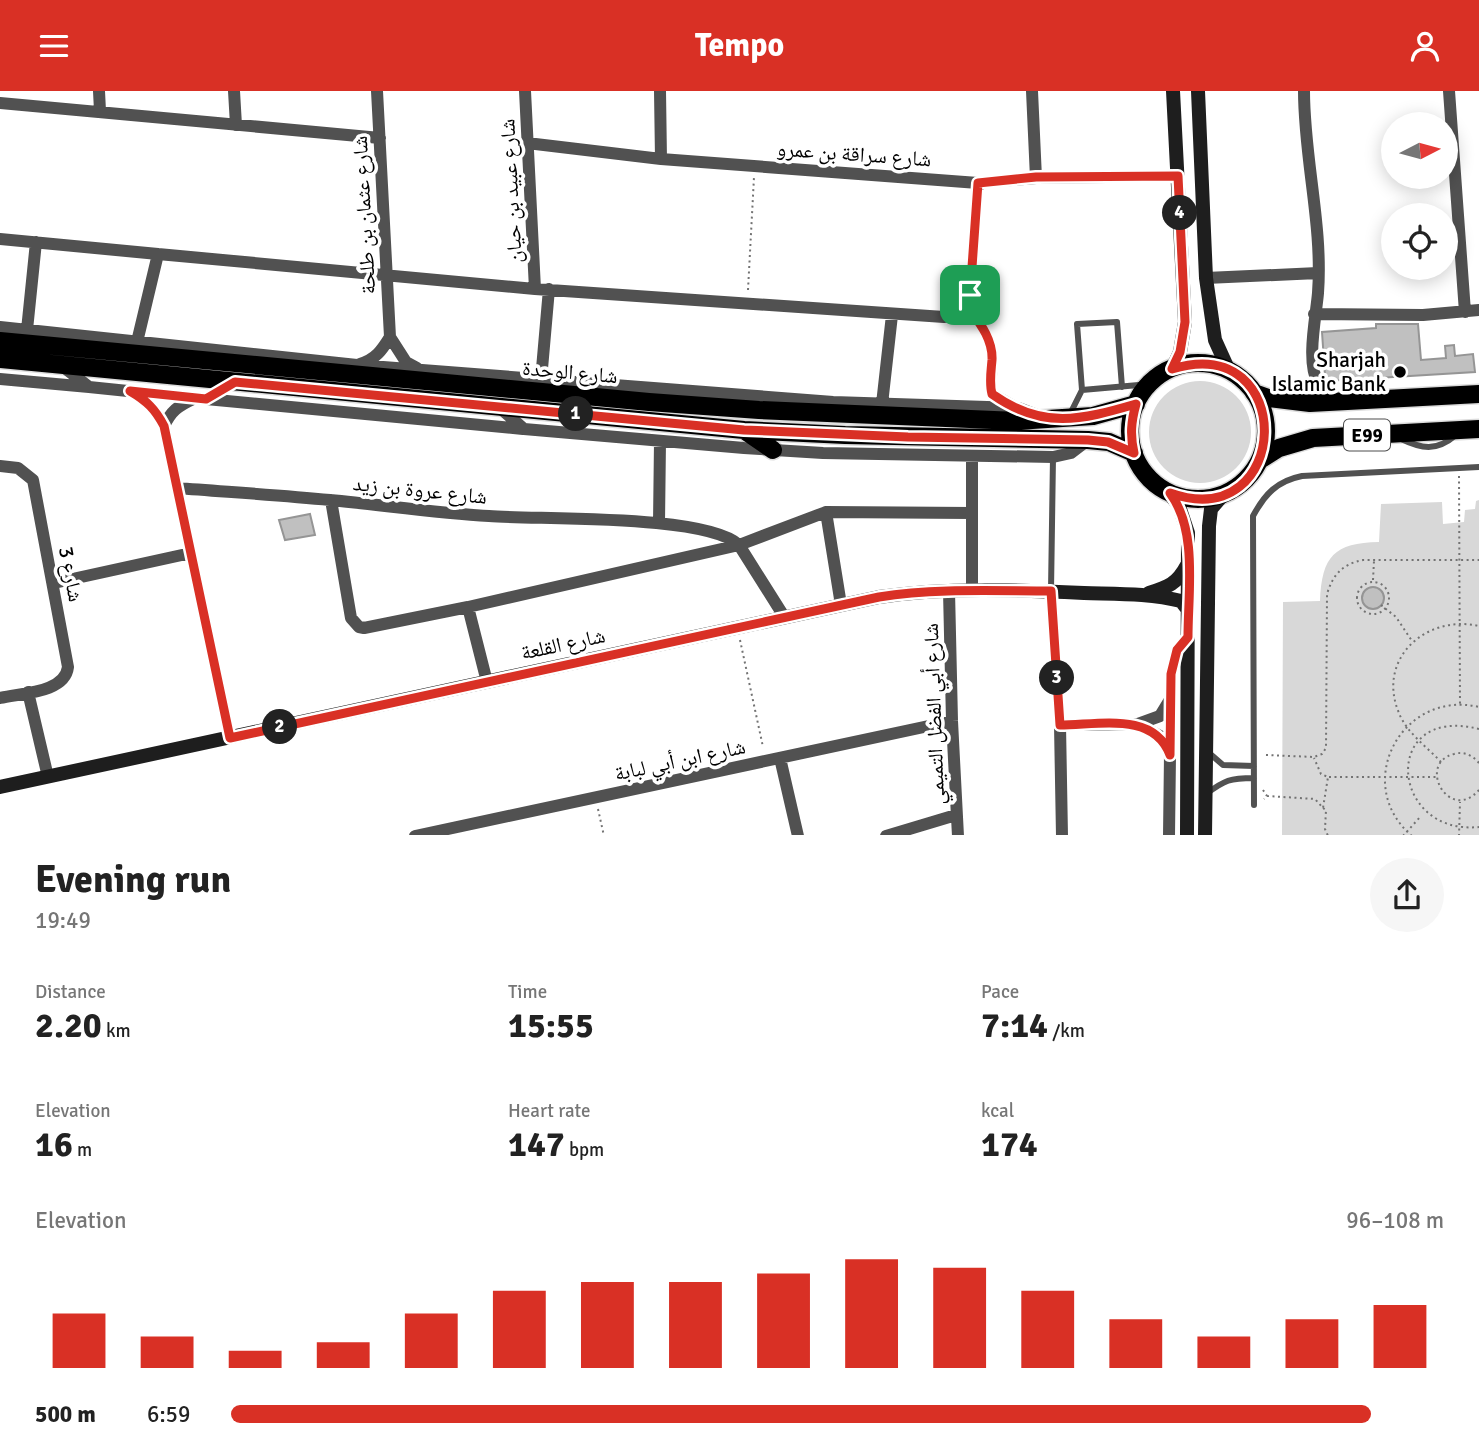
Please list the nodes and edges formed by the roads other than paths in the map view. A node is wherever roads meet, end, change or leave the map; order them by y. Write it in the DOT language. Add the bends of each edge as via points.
graph roads {
  1 [pos="99,91"];
  2 [pos="234,91"];
  3 [pos="377,91"];
  4 [pos="525,91"];
  5 [pos="660,91"];
  6 [pos="1032,91"];
  7 [pos="1173,91"];
  8 [pos="1198,91"];
  9 [pos="1304,91"];
  10 [pos="1449,91"];
  11 [pos="0,103"];
  12 [pos="100,111"];
  13 [pos="236,125"];
  14 [pos="380,138"];
  15 [pos="527,143"];
  16 [pos="661,159"];
  17 [pos="1178,176"];
  18 [pos="1036,177"];
  19 [pos="978,183"];
  20 [pos="0,239"];
  21 [pos="36,242"];
  22 [pos="158,254"];
  23 [pos="1318,273"];
  24 [pos="387,275"];
  25 [pos="1206,278"];
  26 [pos="535,289"];
  27 [pos="549,289"];
  28 [pos="966,304"];
  29 [pos="1479,310"];
  30 [pos="1465,312"];
  31 [pos="1314,314"];
  32 [pos="892,315"];
  33 [pos="0,327"];
  34 [pos="27,330"];
  35 [pos="390,337"];
  36 [pos="0,341"];
  37 [pos="137,342"];
  38 [pos="0,359"];
  39 [pos="261,361"];
  40 [pos="58,363"];
  41 [pos="357,365"];
  42 [pos="418,368"];
  43 [pos="1172,369"];
  44 [pos="1229,371"];
  45 [pos="0,379"];
  46 [pos="541,380"];
  47 [pos="235,382"];
  48 [pos="1150,384"];
  49 [pos="89,387"];
  50 [pos="1122,387"];
  51 [pos="1082,390"];
  52 [pos="130,391"];
  53 [pos="704,391"];
  54 [pos="1254,393"];
  55 [pos="1479,394"];
  56 [pos="201,398"];
  57 [pos="1338,401"];
  58 [pos="882,404"];
  59 [pos="1136,404"];
  60 [pos="499,407"];
  61 [pos="734,408"];
  62 [pos="1018,408"];
  63 [pos="1059,420"];
  64 [pos="164,426"];
  65 [pos="524,429"];
  66 [pos="1470,429"];
  67 [pos="744,430"];
  68 [pos="660,440"];
  69 [pos="1088,440"];
  70 [pos="773,450"];
  71 [pos="1134,453"];
  72 [pos="972,456"];
  73 [pos="1053,457"];
  74 [pos="1260,460"];
  75 [pos="0,466"];
  76 [pos="1479,467"];
  77 [pos="177,488"];
  78 [pos="1170,493"];
  79 [pos="1223,495"];
  80 [pos="331,500"];
  81 [pos="825,512"];
  82 [pos="972,513"];
  83 [pos="659,523"];
  84 [pos="739,545"];
  85 [pos="191,554"];
  86 [pos="1188,564"];
  87 [pos="54,583"];
  88 [pos="949,591"];
  89 [pos="972,591"];
  90 [pos="1051,591"];
  91 [pos="1141,595"];
  92 [pos="841,605"];
  93 [pos="468,607"];
  94 [pos="1188,610"];
  95 [pos="785,618"];
  96 [pos="1188,637"];
  97 [pos="487,683"];
  98 [pos="27,692"];
  99 [pos="0,698"];
  100 [pos="1171,698"];
  101 [pos="952,721"];
  102 [pos="1138,724"];
  103 [pos="1060,725"];
  104 [pos="230,738"];
  105 [pos="1205,750"];
  106 [pos="1170,755"];
  107 [pos="780,758"];
  108 [pos="1254,765"];
  109 [pos="48,777"];
  110 [pos="1254,778"];
  111 [pos="0,787"];
  112 [pos="1205,796"];
  113 [pos="1254,805"];
  114 [pos="956,815"];
  115 [pos="415,835"];
  116 [pos="798,835"];
  117 [pos="886,835"];
  118 [pos="958,835"];
  119 [pos="1062,835"];
  120 [pos="1169,835"];
  121 [pos="1187,835"];
  122 [pos="1205,835"];
  1 -- 12 [label="street"];
  2 -- 13 [label="street"];
  3 -- 14 [label="street, شارع عثمان بن طلحة"];
  4 -- 15 [label="street, شارع عبيد بن حيان"];
  5 -- 16 [label="street"];
  6 -- 18 [label="street"];
  7 -- 17 [label="street"];
  8 -- 25 [label="street"];
  9 -- 23 [label="street"];
  10 -- 30 [label="street"];
  11 -- 12 [label="street"];
  12 -- 13 [label="street"];
  13 -- 14 [label="street"];
  14 -- 24 [label="street, شارع عثمان بن طلحة"];
  15 -- 16 [label="street, شارع سراقة بن عمرو"];
  15 -- 26 [label="street, شارع عبيد بن حيان"];
  16 -- 19 [label="street, شارع سراقة بن عمرو"];
  17 -- 18 [label="street, شارع سراقة بن عمرو"];
  17 -- 43 [label="street" via="1185,322"];
  18 -- 19 [label="street, شارع سراقة بن عمرو"];
  19 -- 28 [label="street"];
  20 -- 21 [label="street"];
  21 -- 22 [label="street"];
  21 -- 34 [label="street"];
  22 -- 24 [label="street"];
  22 -- 37 [label="street"];
  23 -- 25 [label="street"];
  23 -- 31 [label="street"];
  24 -- 26 [label="street"];
  24 -- 35 [label="street, شارع عثمان بن طلحة"];
  25 -- 44 [label="street" via="1215,340"];
  26 -- 27 [label="street"];
  27 -- 32 [label="street"];
  27 -- 46 [label="street"];
  28 -- 32 [label="street" via="944,317"];
  28 -- 62 [label="street" via="991,343 992,394"];
  29 -- 30 [label="street"];
  30 -- 31 [label="street"];
  31 -- 57 [label="street" via="1313,360 1318,383"];
  32 -- 58 [label="street"];
  33 -- 34 [label="street"];
  34 -- 37 [label="street"];
  35 -- 41 [label="street" via="381,352"];
  35 -- 42 [label="street" via="406,362"];
  36 -- 39 [label="main road, شارع الوحدة"];
  37 -- 39 [label="street"];
  38 -- 40 [label="main road, شارع الوحدة"];
  39 -- 41 [label="street"];
  39 -- 61 [label="main road, شارع الوحدة"];
  40 -- 47 [label="main road, شارع الوحدة"];
  40 -- 49 [label="street"];
  41 -- 42 [label="street"];
  42 -- 46 [label="street"];
  43 -- 44 [label="main road" via="1201,363"];
  43 -- 48 [label="main road"];
  44 -- 54 [label="main road"];
  45 -- 49 [label="street"];
  46 -- 53 [label="street"];
  47 -- 56 [label="street"];
  47 -- 60 [label="main road, شارع الوحدة"];
  48 -- 50 [label="lane"];
  48 -- 59 [label="main road"];
  49 -- 52 [label="street"];
  50 -- 51 [label="lane"];
  50 -- 51 [label="lane" via="1117,322 1077,324"];
  51 -- 63 [label="lane"];
  52 -- 56 [label="street"];
  52 -- 64 [label="street" via="149,402"];
  53 -- 58 [label="street"];
  53 -- 61 [label="main road"];
  54 -- 57 [label="main road, E99" via="1294,402"];
  54 -- 74 [label="main road" via="1266,425"];
  55 -- 57 [label="main road, E99"];
  56 -- 64 [label="street" via="178,406"];
  56 -- 65 [label="street"];
  58 -- 62 [label="street"];
  59 -- 63 [label="main road, شارع الوحدة" via="1093,417"];
  59 -- 71 [label="main road" via="1131,428"];
  60 -- 65 [label="street"];
  60 -- 67 [label="main road, شارع الوحدة"];
  61 -- 63 [label="main road, شارع الوحدة"];
  62 -- 63 [label="street"];
  64 -- 77 [label="street"];
  65 -- 68 [label="street"];
  66 -- 74 [label="main road, E99" via="1304,439"];
  67 -- 69 [label="main road, شارع الوحدة"];
  67 -- 70 [label="main road"];
  68 -- 70 [label="street"];
  68 -- 83 [label="street"];
  69 -- 71 [label="main road, شارع الوحدة" via="1108,442"];
  69 -- 73 [label="street" via="1071,453"];
  70 -- 72 [label="street"];
  71 -- 78 [label="main road" via="1152,481"];
  72 -- 73 [label="street"];
  72 -- 82 [label="street"];
  73 -- 90 [label="lane"];
  74 -- 79 [label="main road" via="1245,481"];
  75 -- 87 [label="street, شارع 3" via="18,468 30,476"];
  76 -- 108 [label="lane" via="1301,475 1288,478 1263,498 1253,516"];
  77 -- 80 [label="street, شارع عروة بن زيد"];
  77 -- 85 [label="street"];
  78 -- 79 [label="main road" via="1196,500"];
  78 -- 86 [label="street" via="1188,533"];
  79 -- 105 [label="street" via="1211,509 1209,526"];
  80 -- 83 [label="street, شارع عروة بن زيد" via="489,516"];
  80 -- 93 [label="street" via="354,623 364,628"];
  81 -- 82 [label="street"];
  81 -- 84 [label="street"];
  81 -- 92 [label="street"];
  82 -- 89 [label="street"];
  83 -- 84 [label="street, شارع عروة بن زيد" via="716,532"];
  84 -- 93 [label="street"];
  84 -- 95 [label="street"];
  85 -- 87 [label="street"];
  85 -- 104 [label="street"];
  86 -- 91 [label="street, شارع القلعة" via="1172,585"];
  86 -- 94 [label="street"];
  87 -- 98 [label="street, شارع 3" via="68,667 60,683"];
  88 -- 89 [label="street, شارع القلعة"];
  88 -- 92 [label="street, شارع القلعة" via="909,592"];
  88 -- 101 [label="street, شارع أبي الفضل التميمي"];
  89 -- 90 [label="street, شارع القلعة"];
  90 -- 91 [label="street, شارع القلعة"];
  90 -- 103 [label="street"];
  91 -- 94 [label="street, شارع القلعة" via="1181,601"];
  92 -- 95 [label="street, شارع القلعة"];
  93 -- 97 [label="street"];
  94 -- 96 [label="street"];
  95 -- 97 [label="street, شارع القلعة"];
  96 -- 100 [label="street" via="1173,660"];
  96 -- 121 [label="street"];
  97 -- 104 [label="street, شارع القلعة"];
  98 -- 99 [label="street"];
  98 -- 109 [label="street"];
  100 -- 102 [label="street" via="1160,716"];
  100 -- 106 [label="street"];
  101 -- 107 [label="street, شارع ابن أبي لبابة"];
  101 -- 114 [label="street, شارع أبي الفضل التميمي"];
  102 -- 103 [label="street"];
  102 -- 106 [label="street" via="1160,736"];
  103 -- 119 [label="street"];
  104 -- 109 [label="street, شارع القلعة"];
  105 -- 108 [label="lane" via="1223,765"];
  105 -- 112 [label="street"];
  106 -- 120 [label="street"];
  107 -- 115 [label="street, شارع ابن أبي لبابة"];
  107 -- 116 [label="street"];
  108 -- 110 [label="lane"];
  109 -- 111 [label="street, شارع القلعة"];
  110 -- 112 [label="lane" via="1221,782"];
  110 -- 113 [label="lane"];
  112 -- 122 [label="street"];
  114 -- 117 [label="street"];
  114 -- 118 [label="street, شارع أبي الفضل التميمي"];
}
